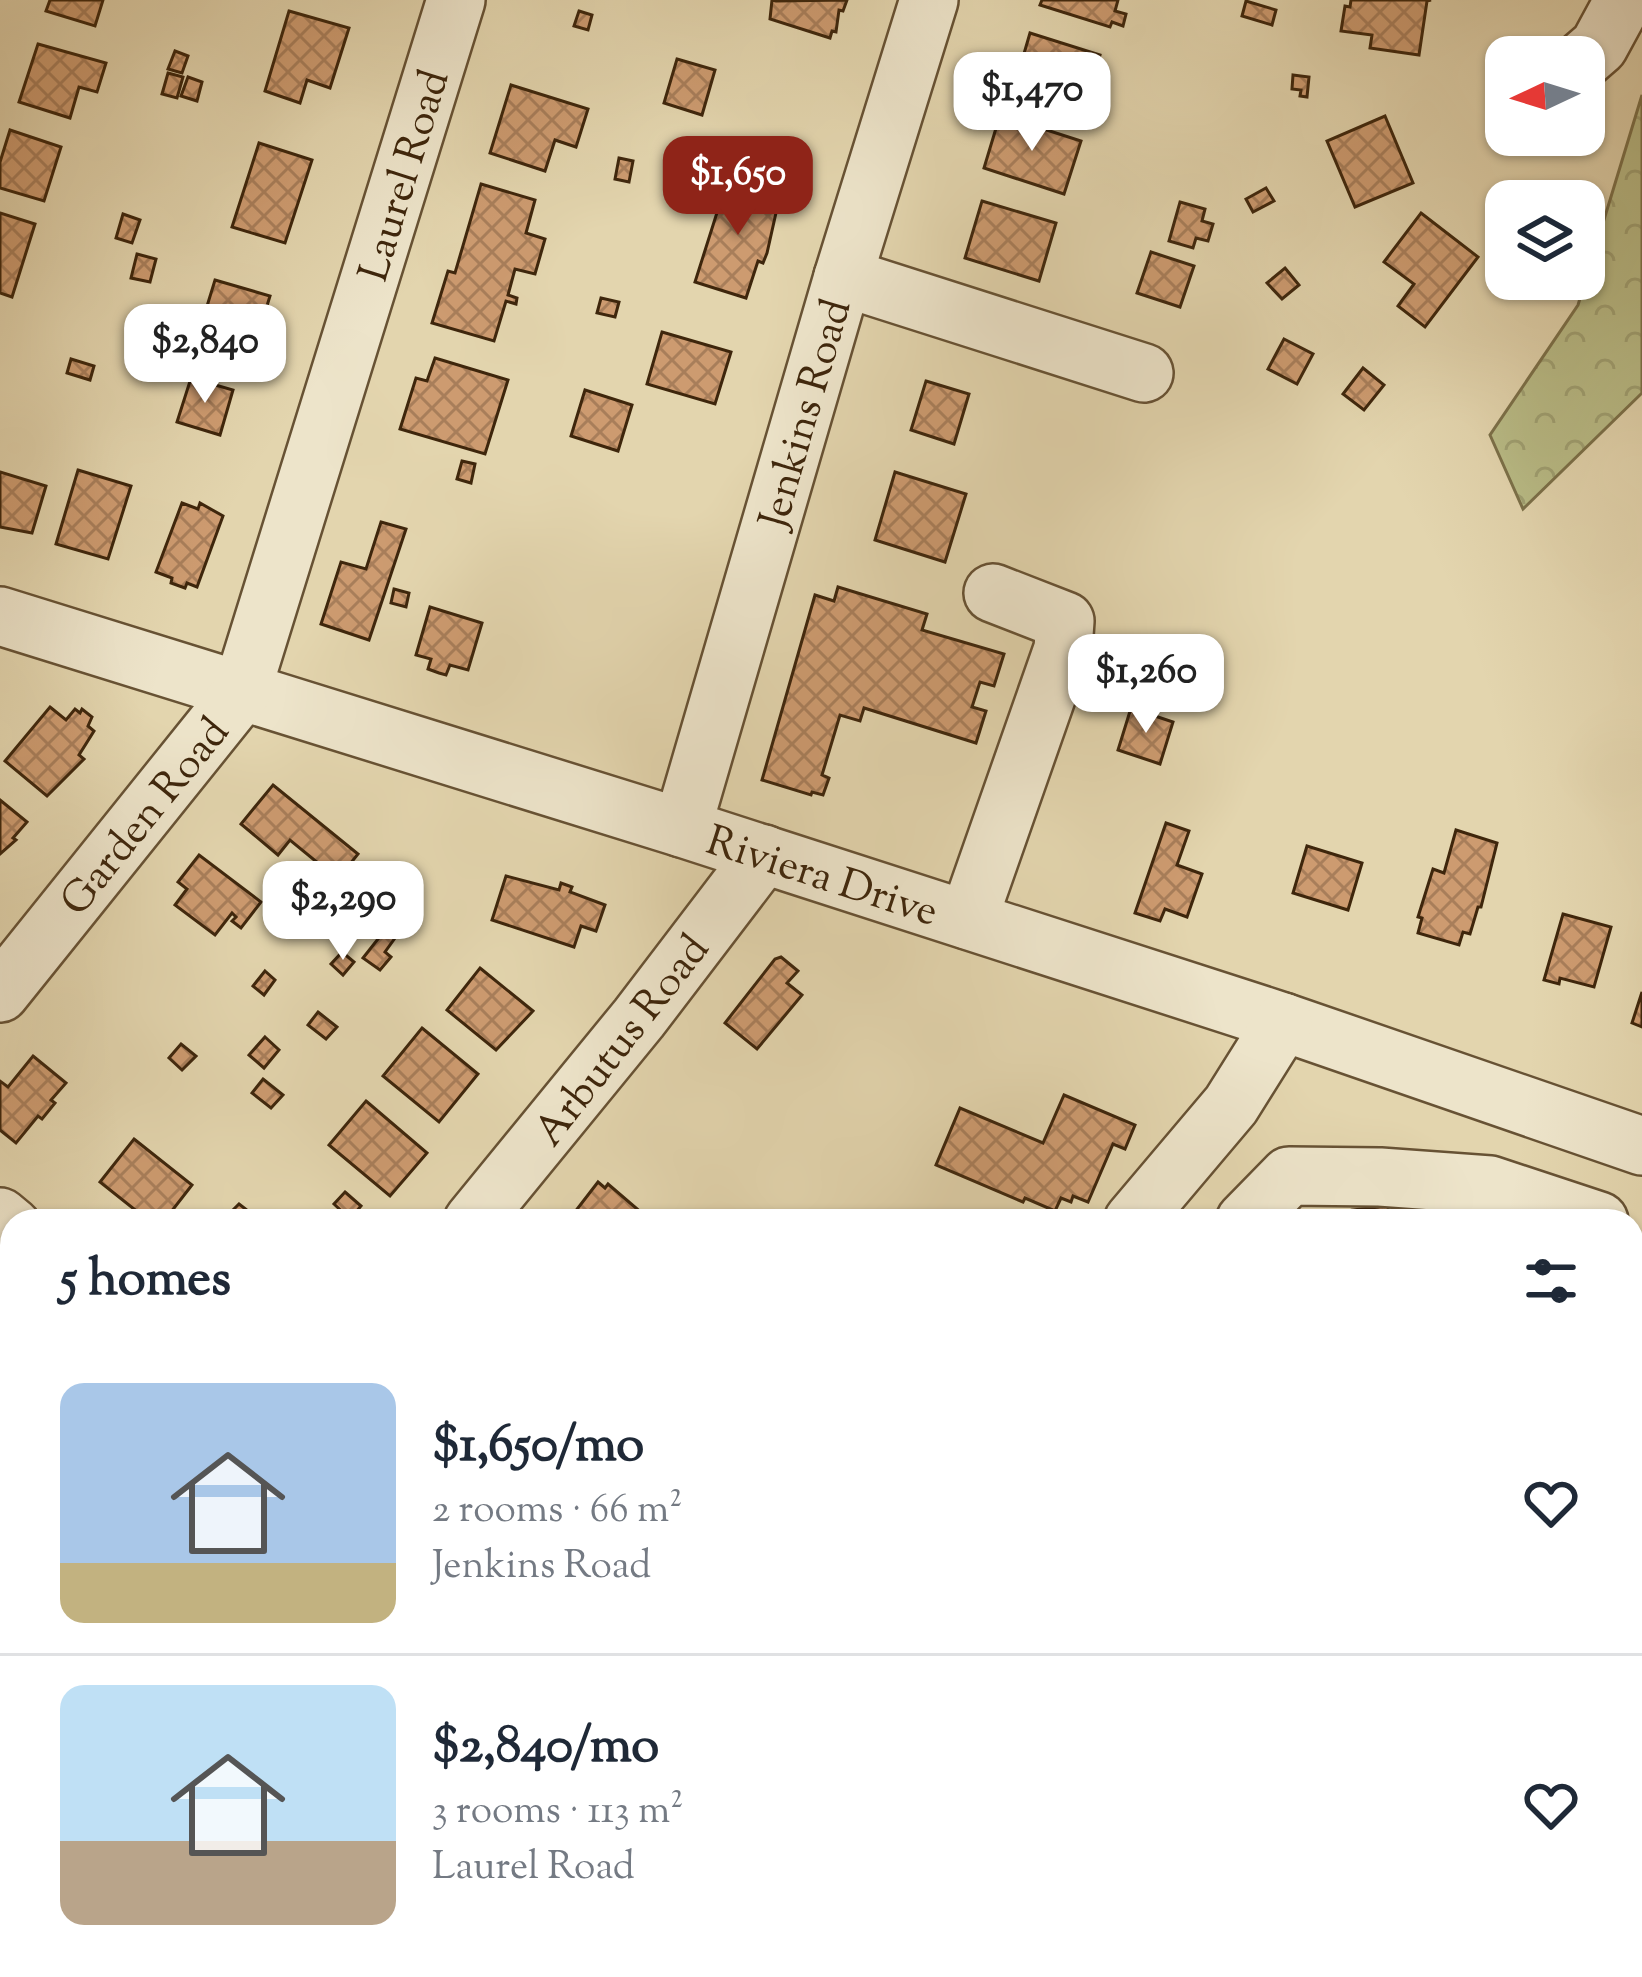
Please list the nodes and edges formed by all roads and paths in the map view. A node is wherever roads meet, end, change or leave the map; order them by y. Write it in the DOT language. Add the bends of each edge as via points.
graph roads {
  1 [pos="457,0"];
  2 [pos="929,0"];
  3 [pos="1624,0"];
  4 [pos="1604,36"];
  5 [pos="843,277"];
  6 [pos="1144,373"];
  7 [pos="994,593"];
  8 [pos="0,616"];
  9 [pos="241,693"];
  10 [pos="682,828"];
  11 [pos="764,854"];
  12 [pos="968,920"];
  13 [pos="0,993"];
  14 [pos="1282,1022"];
  15 [pos="1642,1145"];
  16 [pos="483,1209"];
  17 [pos="1143,1209"];
  18 [pos="1257,1209"];
  19 [pos="1562,1209"];
  1 -- 9 [label="street, Laurel Road"];
  2 -- 5 [label="street, Jenkins Road"];
  3 -- 4 [label="street"];
  5 -- 6 [label="street"];
  5 -- 10 [label="street, Jenkins Road"];
  7 -- 12 [label="street" via="1065,621 1063,649"];
  8 -- 9 [label="street, Riviera Drive"];
  9 -- 10 [label="street, Riviera Drive"];
  9 -- 13 [label="street, Garden Road"];
  10 -- 11 [label="street, Riviera Drive"];
  11 -- 12 [label="street, Riviera Drive"];
  11 -- 16 [label="street, Arbutus Road"];
  12 -- 14 [label="street, Riviera Drive"];
  14 -- 15 [label="street, Riviera Drive"];
  14 -- 17 [label="street" via="1232,1105"];
  18 -- 19 [label="street" via="1289,1176 1490,1185"];
}
